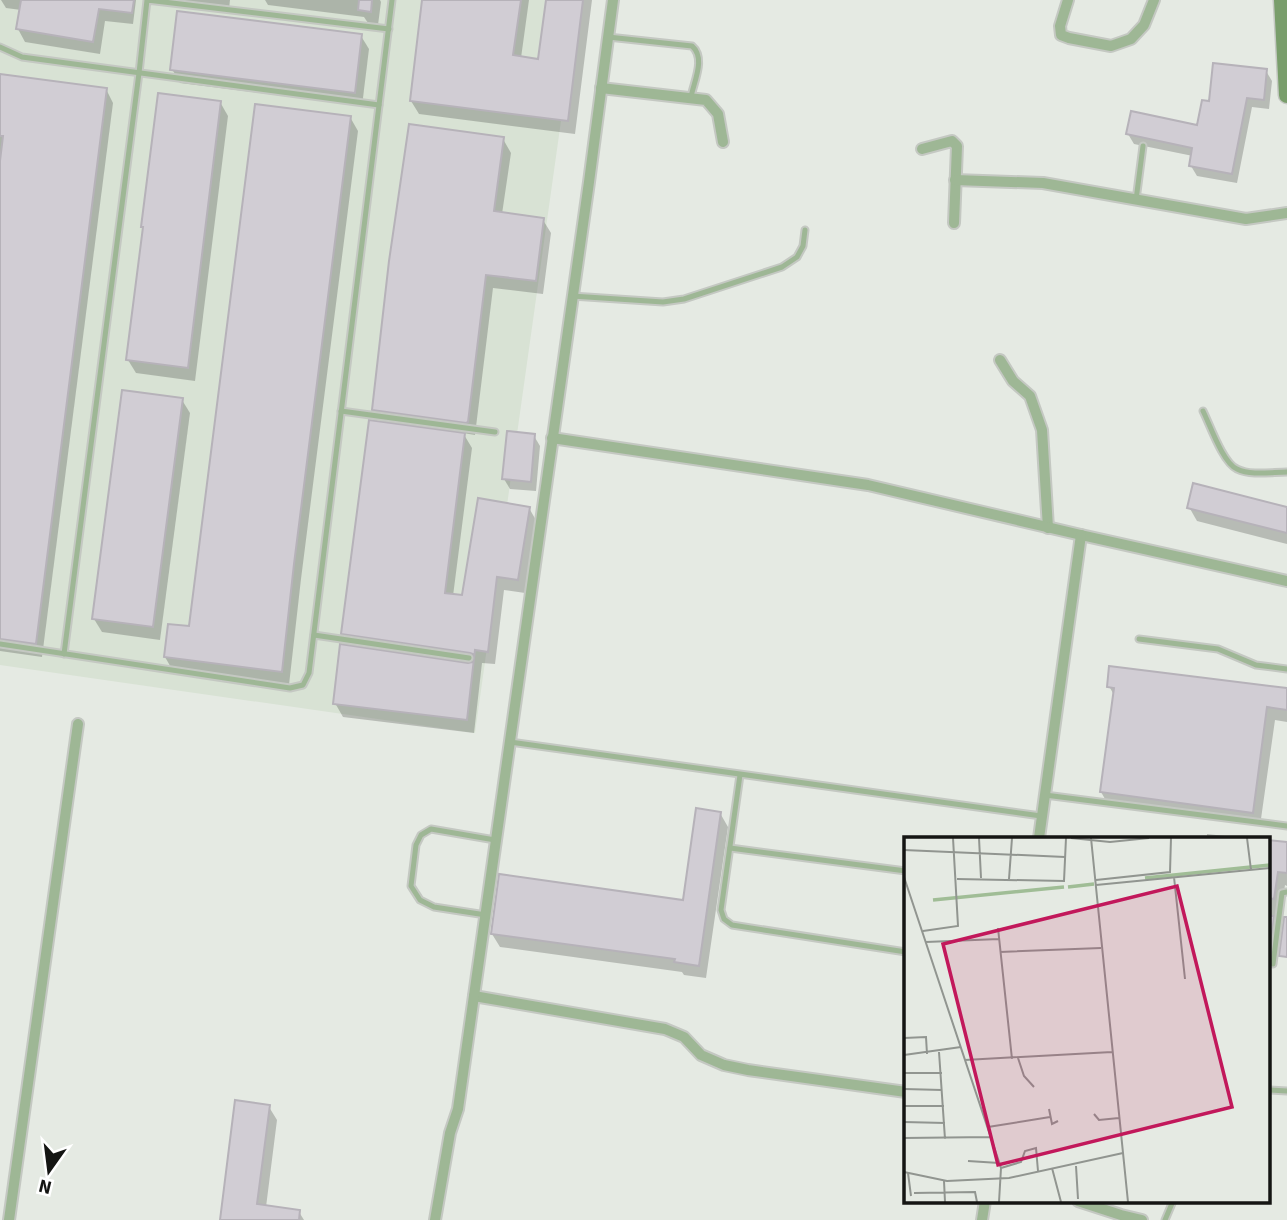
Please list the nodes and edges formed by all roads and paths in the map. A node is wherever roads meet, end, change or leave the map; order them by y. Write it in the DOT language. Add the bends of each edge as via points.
graph roads {
  1 [pos="392,0"];
  2 [pos="613,0"];
  3 [pos="1068,0"];
  4 [pos="1154,0"];
  5 [pos="1284,6"];
  6 [pos="389,29"];
  7 [pos="608,37"];
  8 [pos="0,47"];
  9 [pos="139,73"];
  10 [pos="601,88"];
  11 [pos="1287,95"];
  12 [pos="690,98"];
  13 [pos="379,105"];
  14 [pos="723,142"];
  15 [pos="1143,146"];
  16 [pos="922,149"];
  17 [pos="955,180"];
  18 [pos="1136,201"];
  19 [pos="1287,213"];
  20 [pos="954,223"];
  21 [pos="804,230"];
  22 [pos="572,296"];
  23 [pos="1000,360"];
  24 [pos="341,411"];
  25 [pos="1203,411"];
  26 [pos="495,432"];
  27 [pos="552,439"];
  28 [pos="1287,472"];
  29 [pos="1048,528"];
  30 [pos="1081,536"];
  31 [pos="1287,582"];
  32 [pos="314,635"];
  33 [pos="1139,639"];
  34 [pos="0,645"];
  35 [pos="64,654"];
  36 [pos="469,658"];
  37 [pos="1287,669"];
  38 [pos="78,724"];
  39 [pos="510,742"];
  40 [pos="740,775"];
  41 [pos="1045,795"];
  42 [pos="1042,817"];
  43 [pos="1287,826"];
  44 [pos="1039,837"];
  45 [pos="495,840"];
  46 [pos="730,848"];
  47 [pos="904,871"];
  48 [pos="1287,892"];
  49 [pos="485,915"];
  50 [pos="904,951"];
  51 [pos="1273,964"];
  52 [pos="474,996"];
  53 [pos="904,1091"];
  54 [pos="985,1202"];
  55 [pos="1081,1202"];
  56 [pos="1172,1202"];
  57 [pos="439,1219"];
  58 [pos="9,1220"];
  59 [pos="982,1220"];
  60 [pos="1142,1220"];
  61 [pos="1165,1220"];
  1 -- 6 [label="lane"];
  2 -- 7 [label="street"];
  3 -- 4 [label="street" via="1059,26 1061,35 1111,46 1131,39 1144,25"];
  5 -- 11 [label="street"];
  6 -- 9 [label="lane" via="147,0"];
  6 -- 13 [label="lane"];
  7 -- 10 [label="street"];
  7 -- 12 [label="lane" via="692,46 700,59"];
  8 -- 9 [label="lane" via="22,57"];
  9 -- 13 [label="lane"];
  9 -- 35 [label="lane"];
  10 -- 12 [label="street"];
  10 -- 22 [label="street"];
  12 -- 14 [label="street" via="706,100 718,114"];
  13 -- 24 [label="lane"];
  15 -- 18 [label="lane"];
  16 -- 17 [label="street" via="952,141 957,146"];
  17 -- 18 [label="street" via="1043,183"];
  17 -- 20 [label="street"];
  18 -- 19 [label="street" via="1246,219"];
  21 -- 22 [label="lane" via="797,257 782,267 684,299 663,302"];
  22 -- 27 [label="street"];
  23 -- 29 [label="street" via="1013,382 1030,396 1041,429"];
  24 -- 26 [label="lane"];
  24 -- 32 [label="lane"];
  25 -- 28 [label="lane" via="1228,463 1236,469"];
  27 -- 29 [label="street" via="868,485"];
  27 -- 39 [label="street"];
  29 -- 30 [label="street"];
  30 -- 31 [label="street"];
  30 -- 41 [label="street"];
  32 -- 35 [label="lane" via="309,673 303,685 290,688"];
  32 -- 36 [label="lane"];
  33 -- 37 [label="lane" via="1218,649 1256,665"];
  34 -- 35 [label="lane"];
  38 -- 58 [label="street"];
  39 -- 40 [label="lane"];
  39 -- 45 [label="street"];
  40 -- 42 [label="lane"];
  40 -- 46 [label="lane"];
  41 -- 42 [label="street"];
  41 -- 43 [label="lane"];
  42 -- 44 [label="street"];
  45 -- 49 [label="street"];
  45 -- 49 [label="lane" via="431,829 416,845 411,886 421,900 434,907"];
  46 -- 47 [label="lane"];
  46 -- 50 [label="lane" via="721,911 732,925"];
  48 -- 51 [label="lane" via="1282,893 1279,906"];
  49 -- 52 [label="street"];
  52 -- 53 [label="street" via="665,1029 724,1065"];
  52 -- 57 [label="street"];
  54 -- 59 [label="street"];
  55 -- 60 [label="street"];
  56 -- 61 [label="lane"];
}
